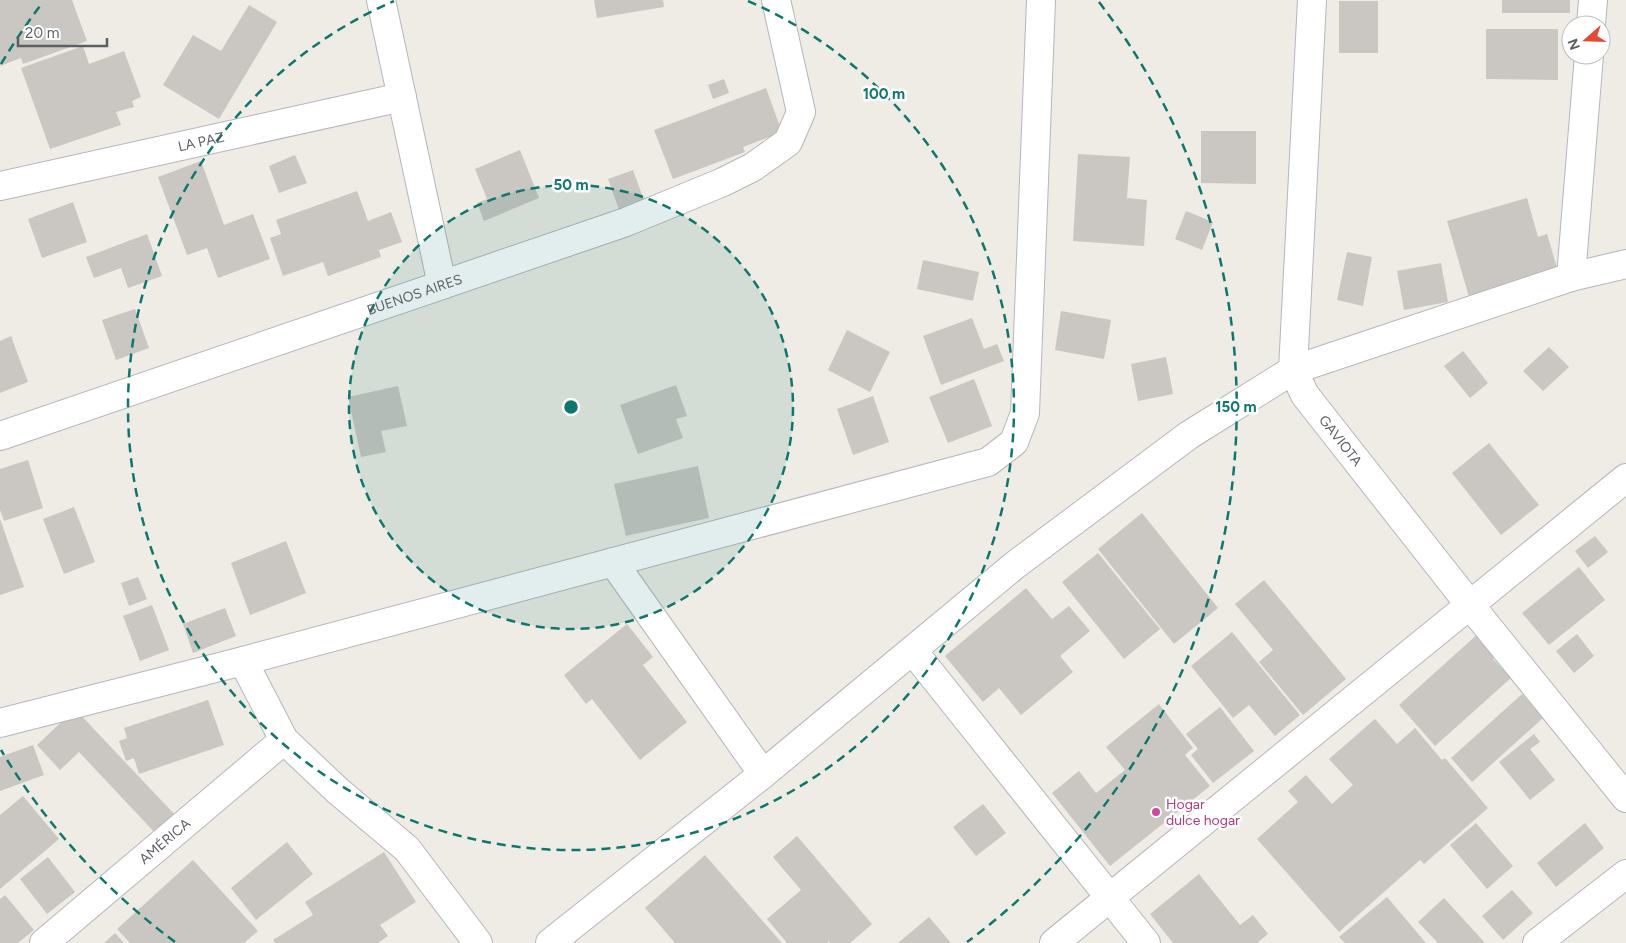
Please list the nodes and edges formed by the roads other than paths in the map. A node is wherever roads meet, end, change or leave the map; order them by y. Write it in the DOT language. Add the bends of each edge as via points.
graph roads {
  1 [pos="381,0"];
  2 [pos="776,0"];
  3 [pos="1041,0"];
  4 [pos="1312,0"];
  5 [pos="1593,0"];
  6 [pos="1592,15"];
  7 [pos="1588,65"];
  8 [pos="402,97"];
  9 [pos="0,186"];
  10 [pos="1626,264"];
  11 [pos="1571,277"];
  12 [pos="442,285"];
  13 [pos="1293,370"];
  14 [pos="0,436"];
  15 [pos="1626,478"];
  16 [pos="613,562"];
  17 [pos="1470,605"];
  18 [pos="913,651"];
  19 [pos="243,661"];
  20 [pos="0,723"];
  21 [pos="284,740"];
  22 [pos="763,774"];
  23 [pos="1626,798"];
  24 [pos="1626,874"];
  25 [pos="1110,898"];
  26 [pos="44,943"];
  27 [pos="478,943"];
  28 [pos="550,943"];
  29 [pos="1054,943"];
  30 [pos="1146,943"];
  31 [pos="1538,943"];
  1 -- 8 [label="street"];
  2 -- 12 [label="street, BUENOS AIRES" via="801,112 788,142 753,168 723,182 626,222"];
  3 -- 16 [label="street" via="1025,413 1014,442 988,462"];
  4 -- 13 [label="street, GAVIOTA"];
  5 -- 6 [label="street"];
  7 -- 11 [label="street"];
  8 -- 9 [label="street, LA PAZ"];
  8 -- 12 [label="street"];
  10 -- 11 [label="street"];
  11 -- 13 [label="street"];
  12 -- 14 [label="street, BUENOS AIRES"];
  13 -- 17 [label="street, GAVIOTA" via="1305,396"];
  13 -- 18 [label="street" via="1189,435 1015,566"];
  15 -- 17 [label="street"];
  16 -- 19 [label="street"];
  16 -- 22 [label="street"];
  17 -- 23 [label="street, GAVIOTA"];
  17 -- 25 [label="street"];
  18 -- 22 [label="street"];
  18 -- 25 [label="street"];
  19 -- 20 [label="street"];
  19 -- 21 [label="street"];
  21 -- 26 [label="street, AMÉRICA"];
  21 -- 27 [label="street" via="407,849"];
  22 -- 28 [label="street"];
  24 -- 31 [label="street"];
  25 -- 29 [label="street"];
  25 -- 30 [label="street"];
}
